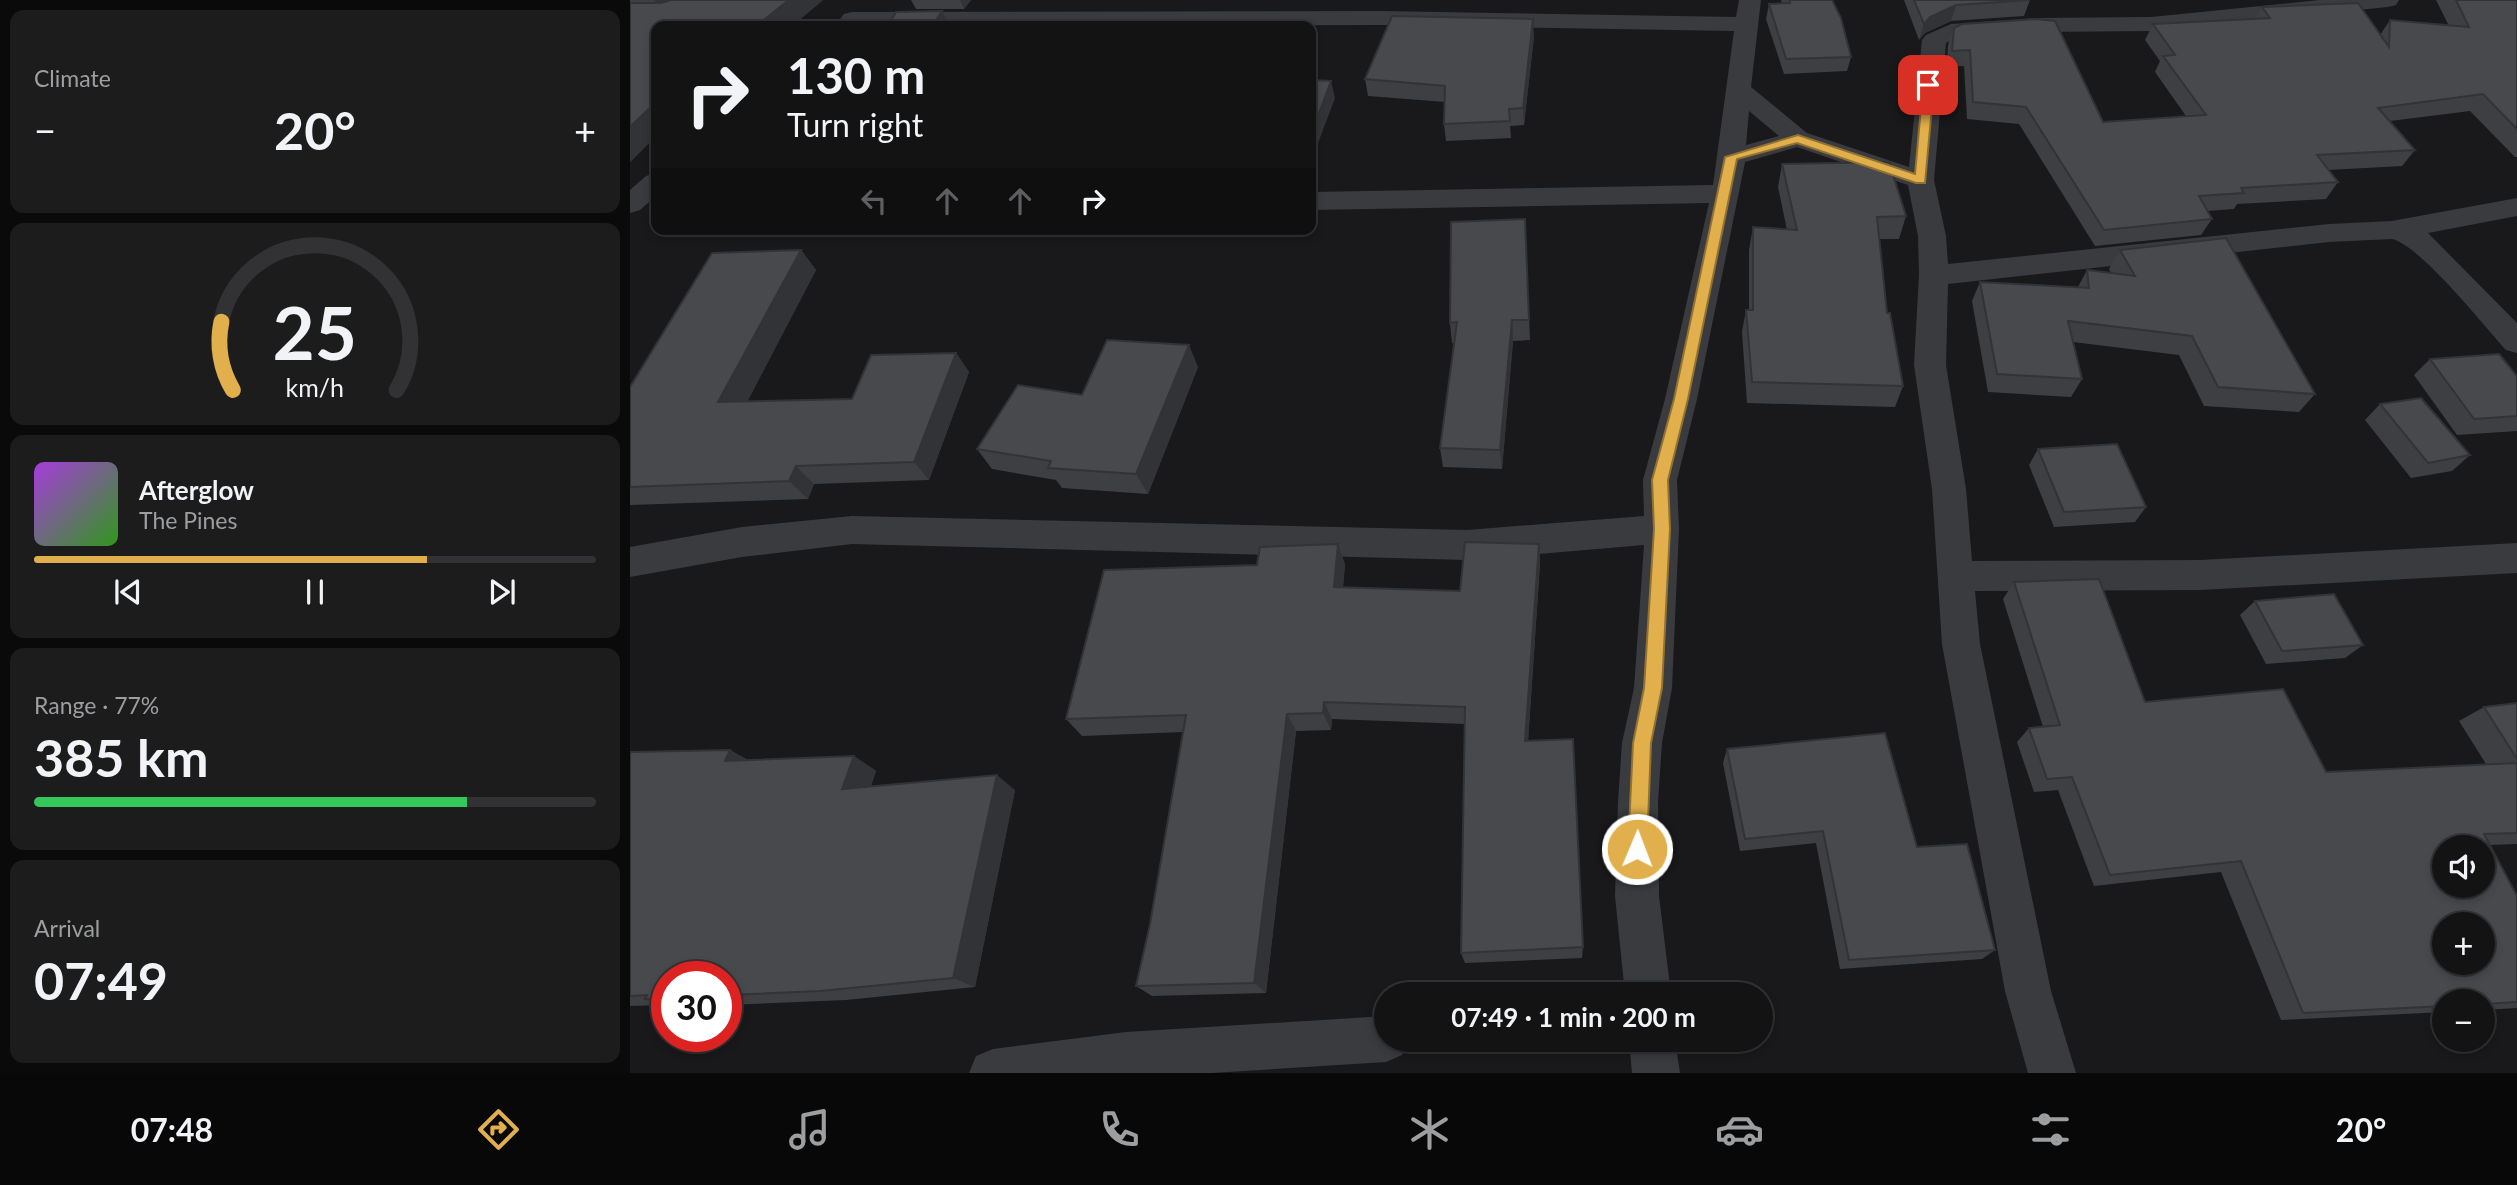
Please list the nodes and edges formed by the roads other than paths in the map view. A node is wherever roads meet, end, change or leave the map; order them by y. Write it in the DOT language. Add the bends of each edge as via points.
graph roads {
  1 [pos="872,0"];
  2 [pos="1750,0"];
  3 [pos="2388,0"];
  4 [pos="849,21"];
  5 [pos="981,21"];
  6 [pos="1745,24"];
  7 [pos="1738,89"];
  8 [pos="1798,139"];
  9 [pos="1731,157"];
  10 [pos="1921,180"];
  11 [pos="651,186"];
  12 [pos="1724,194"];
  13 [pos="1316,201"];
  14 [pos="630,204"];
  15 [pos="2517,207"];
  16 [pos="630,214"];
  17 [pos="651,214"];
  18 [pos="2392,230"];
  19 [pos="1934,275"];
  20 [pos="2517,342"];
  21 [pos="1662,529"];
  22 [pos="2517,558"];
  23 [pos="630,562"];
  24 [pos="1956,576"];
  25 [pos="1646,982"];
  26 [pos="1374,1040"];
  27 [pos="1654,1052"];
  28 [pos="993,1073"];
  29 [pos="1656,1073"];
  30 [pos="2052,1073"];
  1 -- 4 [label="street"];
  2 -- 6 [label="street"];
  3 -- 10 [label="street" via="2151,24 1951,31 1934,40"];
  5 -- 6 [label="street" via="1380,18"];
  6 -- 7 [label="street"];
  7 -- 8 [label="street"];
  7 -- 9 [label="street"];
  8 -- 9 [label="street"];
  8 -- 10 [label="street"];
  9 -- 12 [label="street"];
  10 -- 19 [label="street"];
  11 -- 14 [label="street"];
  12 -- 13 [label="street"];
  12 -- 21 [label="street" via="1660,480"];
  15 -- 18 [label="street"];
  16 -- 17 [label="street"];
  18 -- 19 [label="street"];
  18 -- 20 [label="street" via="2411,234 2429,249"];
  19 -- 24 [label="street" via="1930,365 1949,489"];
  21 -- 23 [label="street" via="1467,545 852,530 742,542"];
  21 -- 25 [label="street" via="1653,688 1642,743 1638,802 1637,896"];
  22 -- 24 [label="street" via="2200,575"];
  24 -- 30 [label="street" via="1961,644 2025,978"];
  26 -- 28 [label="street" via="1126,1055"];
  27 -- 29 [label="street"];
}
